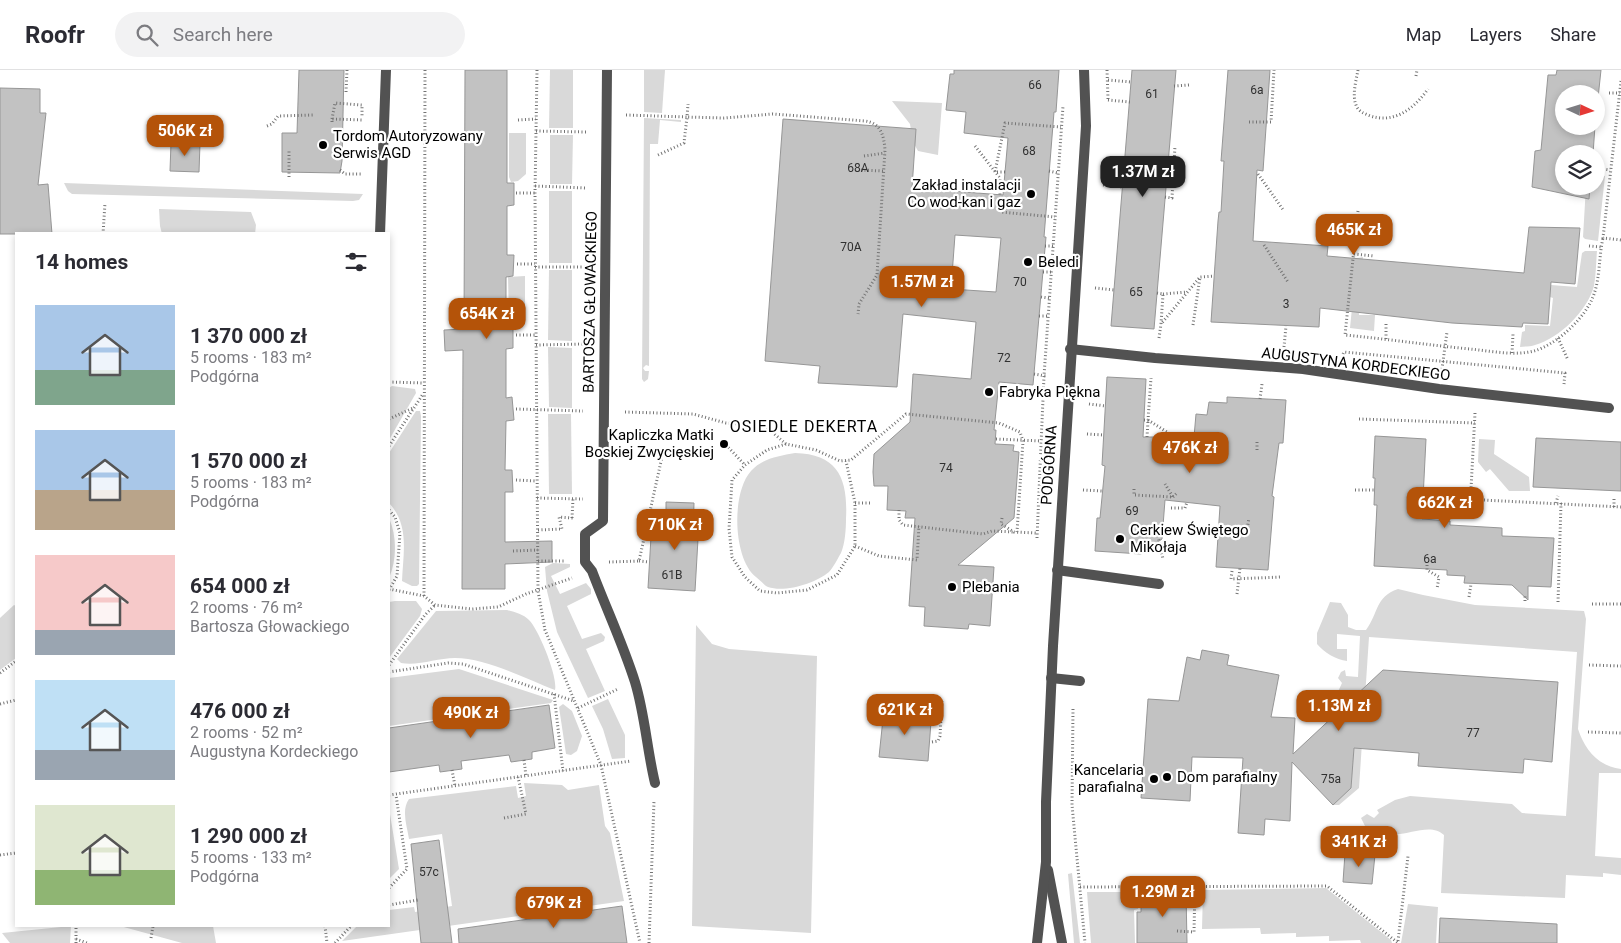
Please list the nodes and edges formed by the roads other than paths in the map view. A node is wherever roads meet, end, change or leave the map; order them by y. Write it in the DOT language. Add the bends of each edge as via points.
graph roads {
  1 [pos="386,70"];
  2 [pos="607,70"];
  3 [pos="1084,70"];
  4 [pos="380,232"];
  5 [pos="1070,349"];
  6 [pos="1609,408"];
  7 [pos="1057,570"];
  8 [pos="1159,584"];
  9 [pos="1051,678"];
  10 [pos="1076,681"];
  11 [pos="655,783"];
  12 [pos="1046,862"];
  13 [pos="1037,943"];
  14 [pos="1062,943"];
  1 -- 4 [label="street"];
  2 -- 11 [label="street, BARTOSZA GŁOWACKIEGO" via="603,521 584,534 585,562 592,571 635,681"];
  3 -- 5 [label="street, PODGÓRNA" via="1086,126"];
  5 -- 6 [label="street, AUGUSTYNA KORDECKIEGO" via="1303,370"];
  5 -- 7 [label="street, PODGÓRNA"];
  7 -- 8 [label="street"];
  7 -- 9 [label="street, PODGÓRNA"];
  9 -- 10 [label="street"];
  9 -- 12 [label="street, PODGÓRNA"];
  12 -- 13 [label="street, PODGÓRNA"];
  12 -- 14 [label="street, PODGÓRNA"];
}
